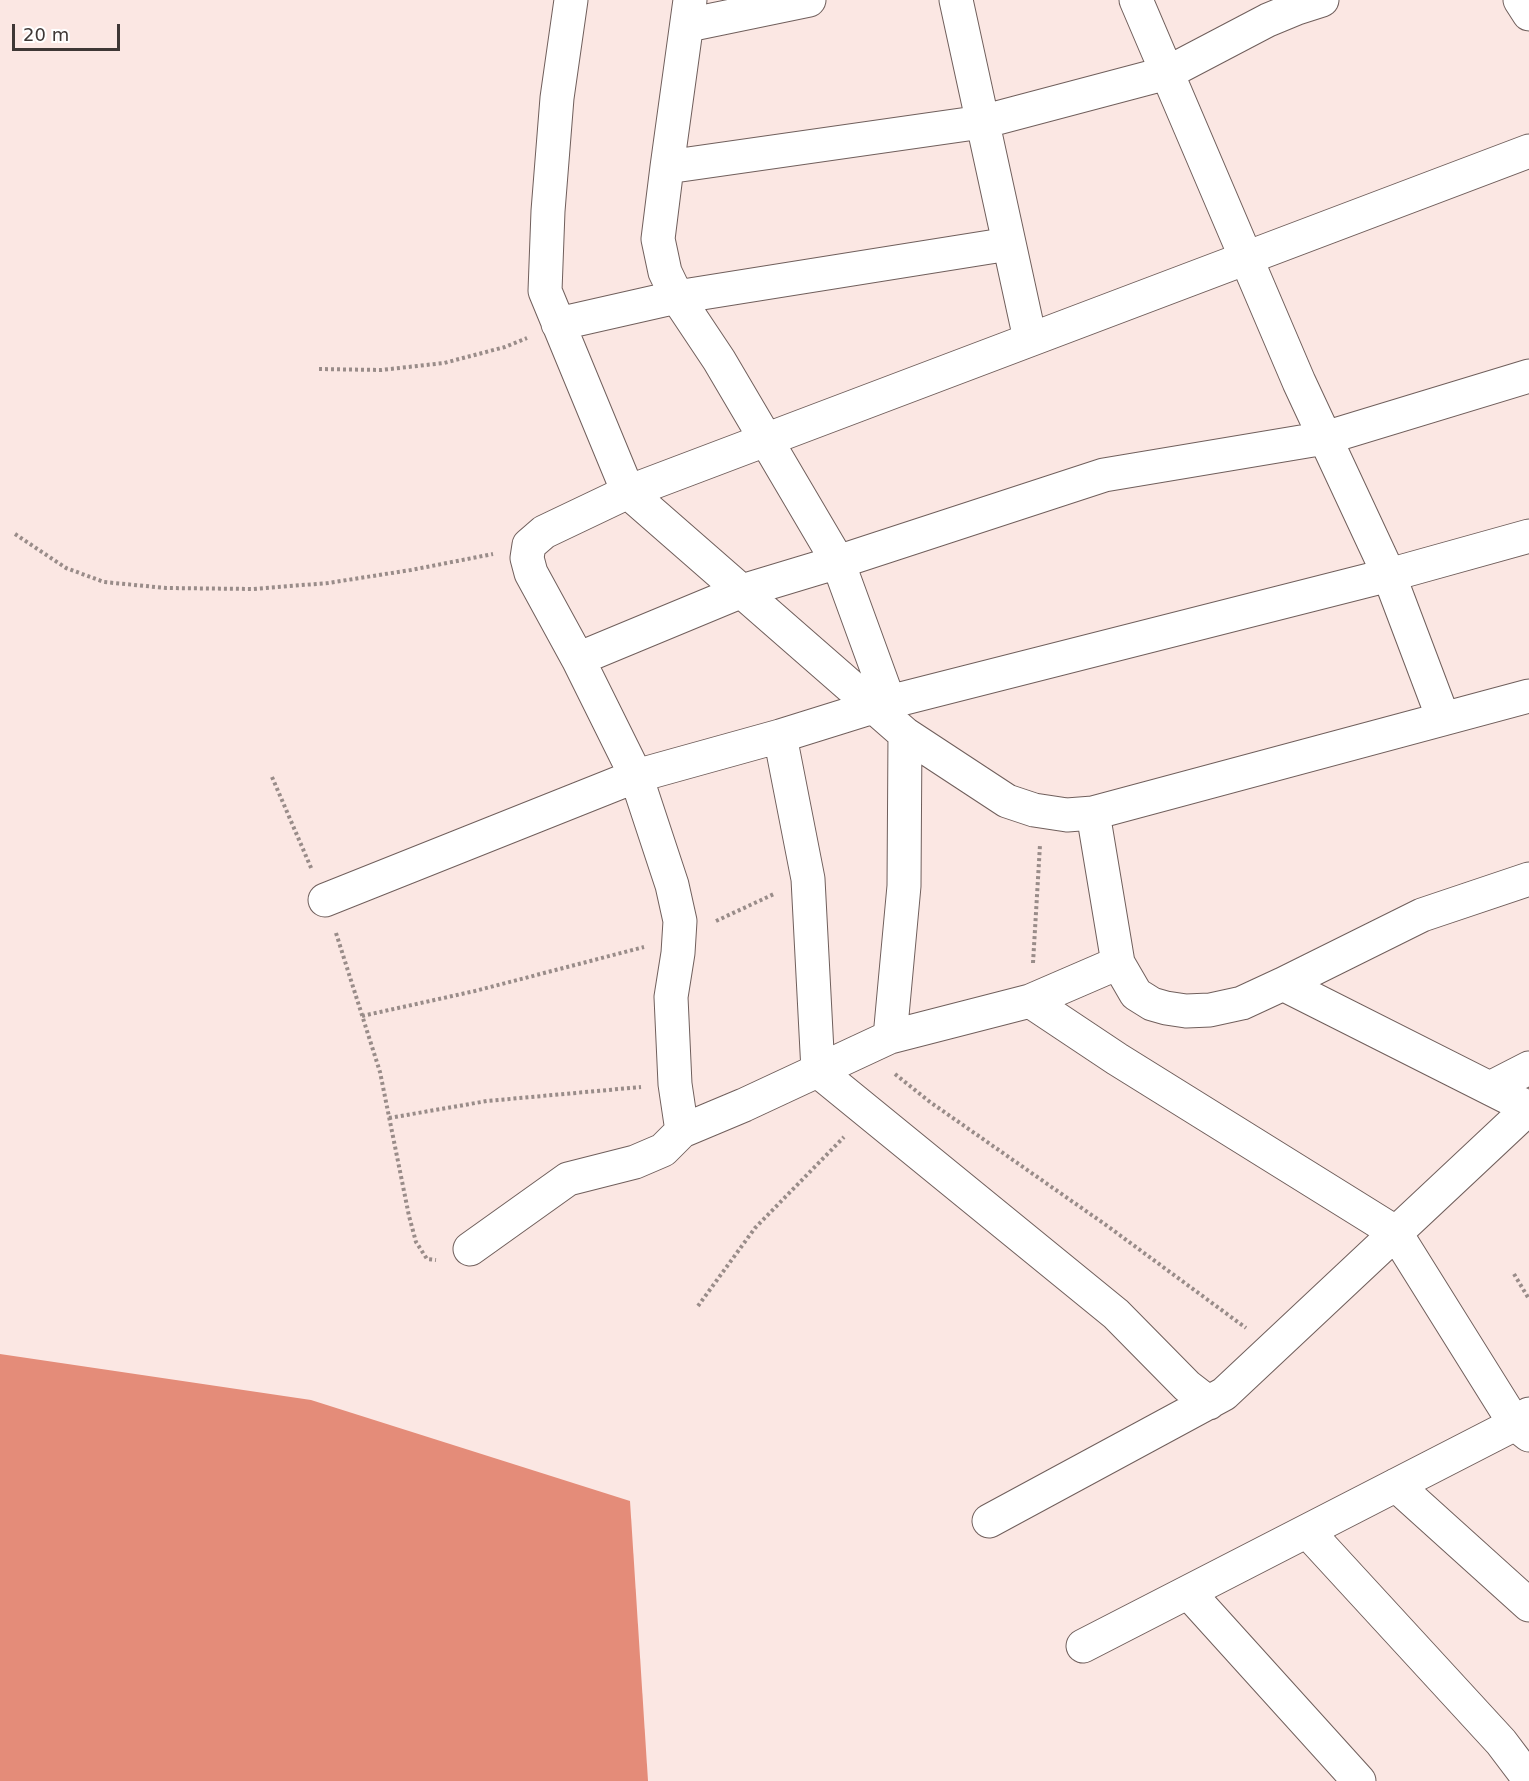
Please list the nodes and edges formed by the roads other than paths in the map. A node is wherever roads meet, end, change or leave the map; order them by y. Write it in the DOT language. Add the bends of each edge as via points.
graph roads {
  1 [pos="571,0"];
  2 [pos="809,0"];
  3 [pos="956,0"];
  4 [pos="1136,0"];
  5 [pos="1322,0"];
  6 [pos="1520,0"];
  7 [pos="689,13"];
  8 [pos="1529,14"];
  9 [pos="1167,73"];
  10 [pos="982,122"];
  11 [pos="1529,151"];
  12 [pos="667,166"];
  13 [pos="1009,244"];
  14 [pos="1246,259"];
  15 [pos="677,297"];
  16 [pos="558,324"];
  17 [pos="1030,339"];
  18 [pos="1529,376"];
  19 [pos="1325,438"];
  20 [pos="768,440"];
  21 [pos="628,492"];
  22 [pos="1529,536"];
  23 [pos="838,562"];
  24 [pos="1389,575"];
  25 [pos="742,591"];
  26 [pos="578,659"];
  27 [pos="1529,696"];
  28 [pos="881,705"];
  29 [pos="1443,718"];
  30 [pos="905,734"];
  31 [pos="780,736"];
  32 [pos="636,776"];
  33 [pos="1093,813"];
  34 [pos="1529,879"];
  35 [pos="325,900"];
  36 [pos="1118,963"];
  37 [pos="1283,984"];
  38 [pos="1030,1000"];
  39 [pos="878,1043"];
  40 [pos="1529,1068"];
  41 [pos="818,1071"];
  42 [pos="1490,1088"];
  43 [pos="1529,1108"];
  44 [pos="682,1131"];
  45 [pos="1395,1232"];
  46 [pos="470,1249"];
  47 [pos="1209,1403"];
  48 [pos="1524,1424"];
  49 [pos="1396,1485"];
  50 [pos="989,1521"];
  51 [pos="1307,1531"];
  52 [pos="1188,1592"];
  53 [pos="1529,1605"];
  54 [pos="1083,1646"];
  55 [pos="1529,1779"];
  56 [pos="1359,1781"];
  1 -- 16 [label="street" via="557,98 545,261 545,291"];
  2 -- 7 [label="street"];
  3 -- 10 [label="street"];
  4 -- 9 [label="street"];
  5 -- 9 [label="street" via="1268,20"];
  6 -- 8 [label="street"];
  7 -- 12 [label="street"];
  9 -- 10 [label="street"];
  9 -- 14 [label="street"];
  10 -- 12 [label="street"];
  10 -- 13 [label="street"];
  11 -- 14 [label="street"];
  12 -- 15 [label="street" via="658,239 665,272"];
  13 -- 15 [label="street"];
  13 -- 17 [label="street"];
  14 -- 17 [label="street"];
  14 -- 19 [label="street"];
  15 -- 16 [label="street"];
  15 -- 20 [label="street"];
  16 -- 21 [label="street"];
  17 -- 20 [label="street"];
  18 -- 19 [label="street"];
  19 -- 23 [label="street" via="1104,476"];
  19 -- 24 [label="street"];
  20 -- 21 [label="street"];
  20 -- 23 [label="street"];
  21 -- 25 [label="street"];
  21 -- 26 [label="street" via="544,532 529,545 531,573"];
  22 -- 24 [label="street"];
  23 -- 25 [label="street"];
  23 -- 28 [label="street"];
  24 -- 28 [label="street"];
  24 -- 29 [label="street"];
  25 -- 26 [label="street"];
  25 -- 28 [label="street"];
  26 -- 32 [label="street"];
  27 -- 29 [label="street"];
  28 -- 30 [label="street"];
  28 -- 31 [label="street"];
  29 -- 33 [label="street"];
  30 -- 33 [label="street" via="1006,801 1067,815"];
  30 -- 39 [label="street" via="904,886"];
  31 -- 32 [label="street"];
  31 -- 41 [label="street" via="808,879"];
  32 -- 35 [label="street"];
  32 -- 44 [label="street" via="680,921 671,997 675,1084"];
  33 -- 36 [label="street"];
  34 -- 37 [label="street" via="1422,915"];
  36 -- 37 [label="street" via="1136,994 1152,1004 1186,1011 1242,1003"];
  36 -- 38 [label="street"];
  37 -- 42 [label="street"];
  38 -- 39 [label="street"];
  38 -- 45 [label="street" via="1126,1065"];
  39 -- 41 [label="street"];
  40 -- 42 [label="street"];
  41 -- 44 [label="street"];
  41 -- 47 [label="street" via="1116,1314"];
  42 -- 43 [label="street"];
  43 -- 45 [label="street"];
  44 -- 46 [label="street" via="663,1150 636,1162 568,1179"];
  45 -- 47 [label="street" via="1224,1394"];
  45 -- 48 [label="street"];
  47 -- 50 [label="street"];
  48 -- 49 [label="street"];
  49 -- 51 [label="street"];
  49 -- 53 [label="street"];
  51 -- 52 [label="street"];
  51 -- 55 [label="street" via="1500,1742"];
  52 -- 54 [label="street"];
  52 -- 56 [label="street"];
}
